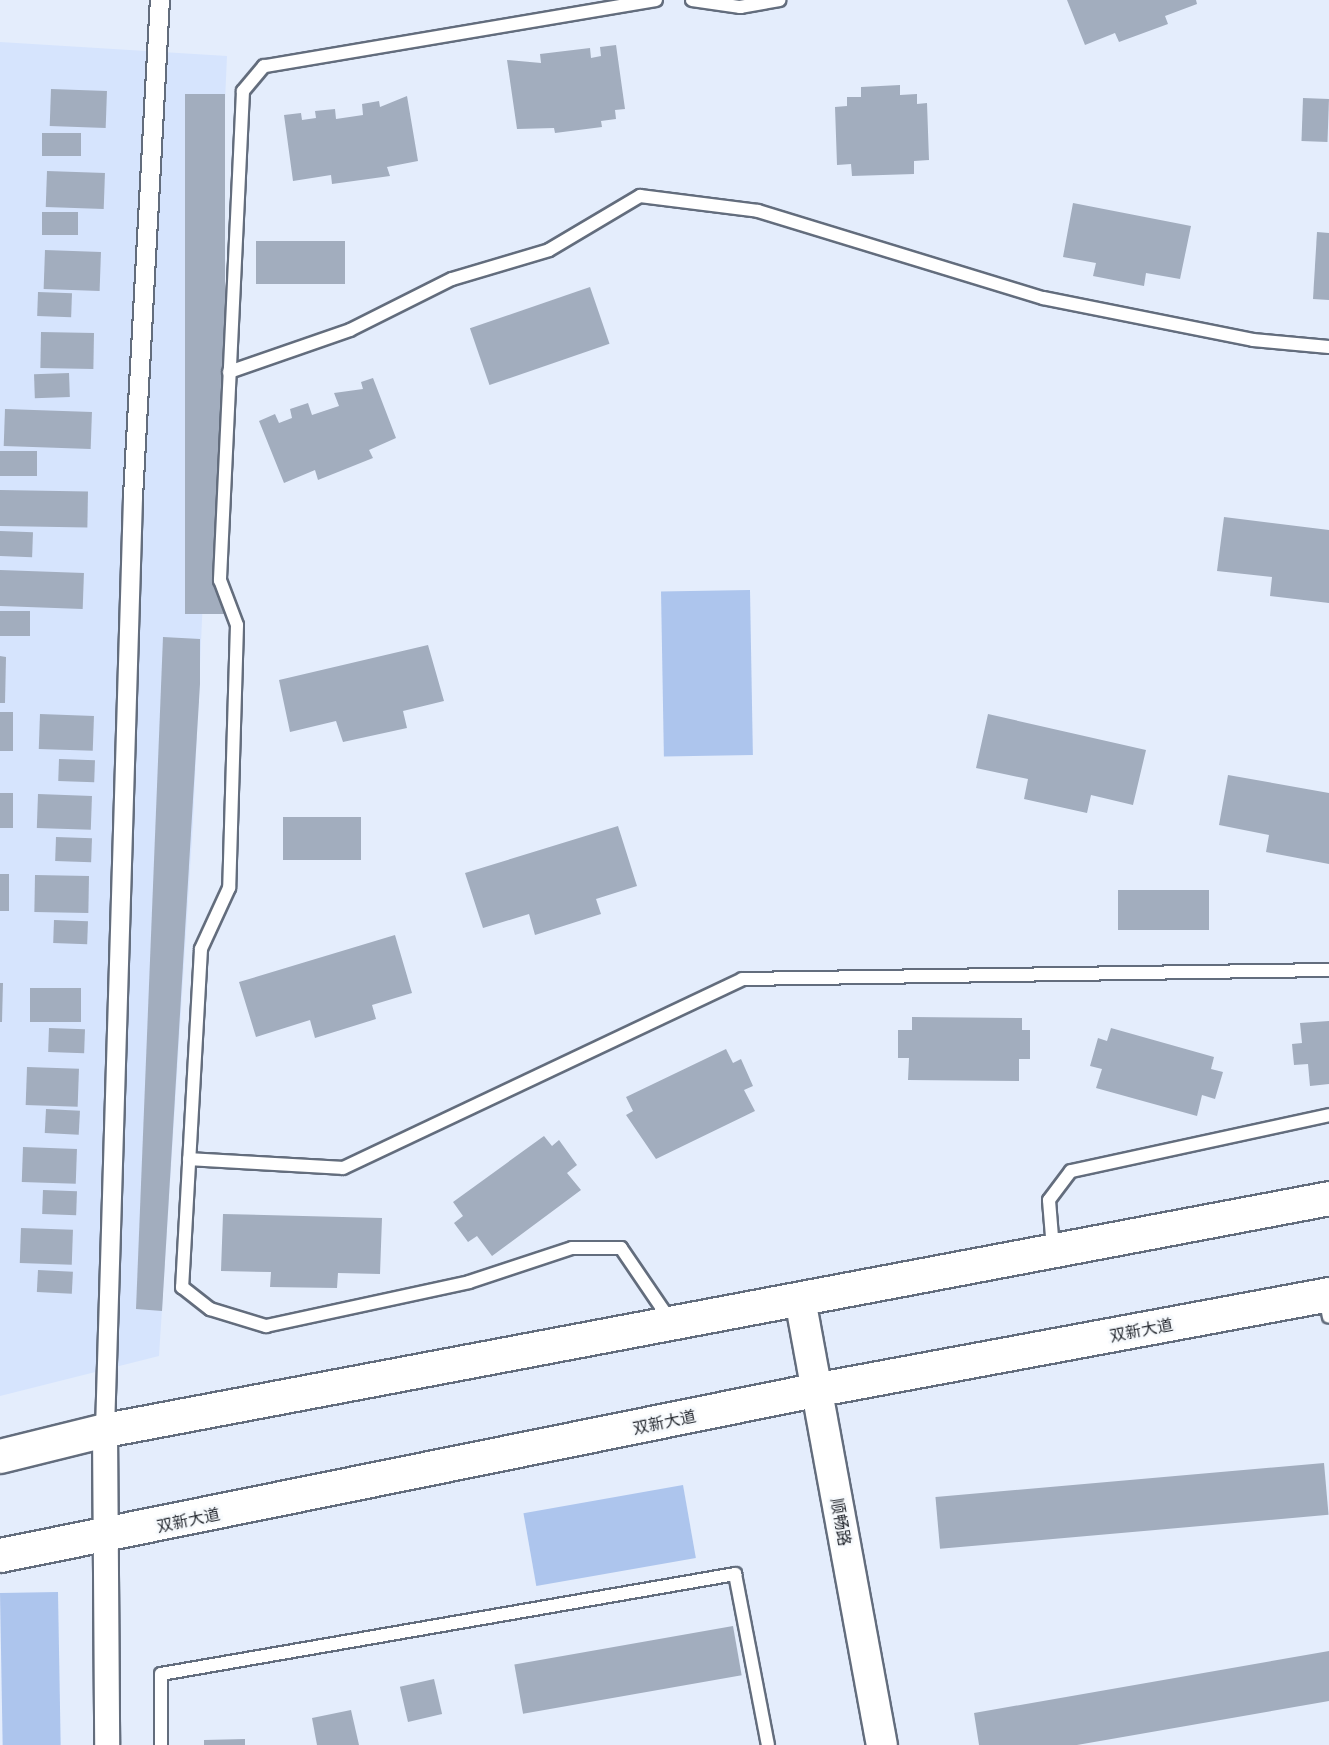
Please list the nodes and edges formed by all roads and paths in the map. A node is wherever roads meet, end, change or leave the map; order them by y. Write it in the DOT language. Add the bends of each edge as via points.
graph roads {
  1 [pos="160,0"];
  2 [pos="656,0"];
  3 [pos="692,0"];
  4 [pos="779,0"];
  5 [pos="1329,347"];
  6 [pos="229,372"];
  7 [pos="1329,969"];
  8 [pos="1329,1115"];
  9 [pos="189,1159"];
  10 [pos="1329,1198"];
  11 [pos="1053,1251"];
  12 [pos="800,1299"];
  13 [pos="1328,1302"];
  14 [pos="672,1323"];
  15 [pos="819,1389"];
  16 [pos="105,1430"];
  17 [pos="0,1456"];
  18 [pos="105,1536"];
  19 [pos="0,1555"];
  20 [pos="107,1745"];
  21 [pos="161,1745"];
  22 [pos="768,1745"];
  23 [pos="882,1745"];
  1 -- 16 [label="street" via="134,497"];
  2 -- 6 [label="lane" via="264,66 243,91"];
  3 -- 4 [label="lane" via="740,7"];
  5 -- 6 [label="lane" via="1254,340 1043,298 758,211 640,196 549,250 452,279 350,330"];
  6 -- 9 [label="lane" via="220,580 237,625 228,888 201,949"];
  7 -- 9 [label="lane" via="742,979 343,1168"];
  8 -- 11 [label="lane" via="1071,1171 1049,1200"];
  9 -- 14 [label="lane" via="182,1287 210,1309 266,1326 469,1282 572,1248 621,1248"];
  10 -- 11 [label="main road"];
  11 -- 12 [label="main road"];
  12 -- 14 [label="main road"];
  12 -- 15 [label="street, 顺畅路"];
  13 -- 15 [label="main road, 双新大道"];
  14 -- 16 [label="main road"];
  15 -- 18 [label="main road, 双新大道"];
  15 -- 23 [label="street, 顺畅路"];
  16 -- 17 [label="main road"];
  16 -- 18 [label="street"];
  18 -- 19 [label="main road, 双新大道"];
  18 -- 20 [label="street"];
  21 -- 22 [label="lane" via="161,1674 735,1574"];
}
